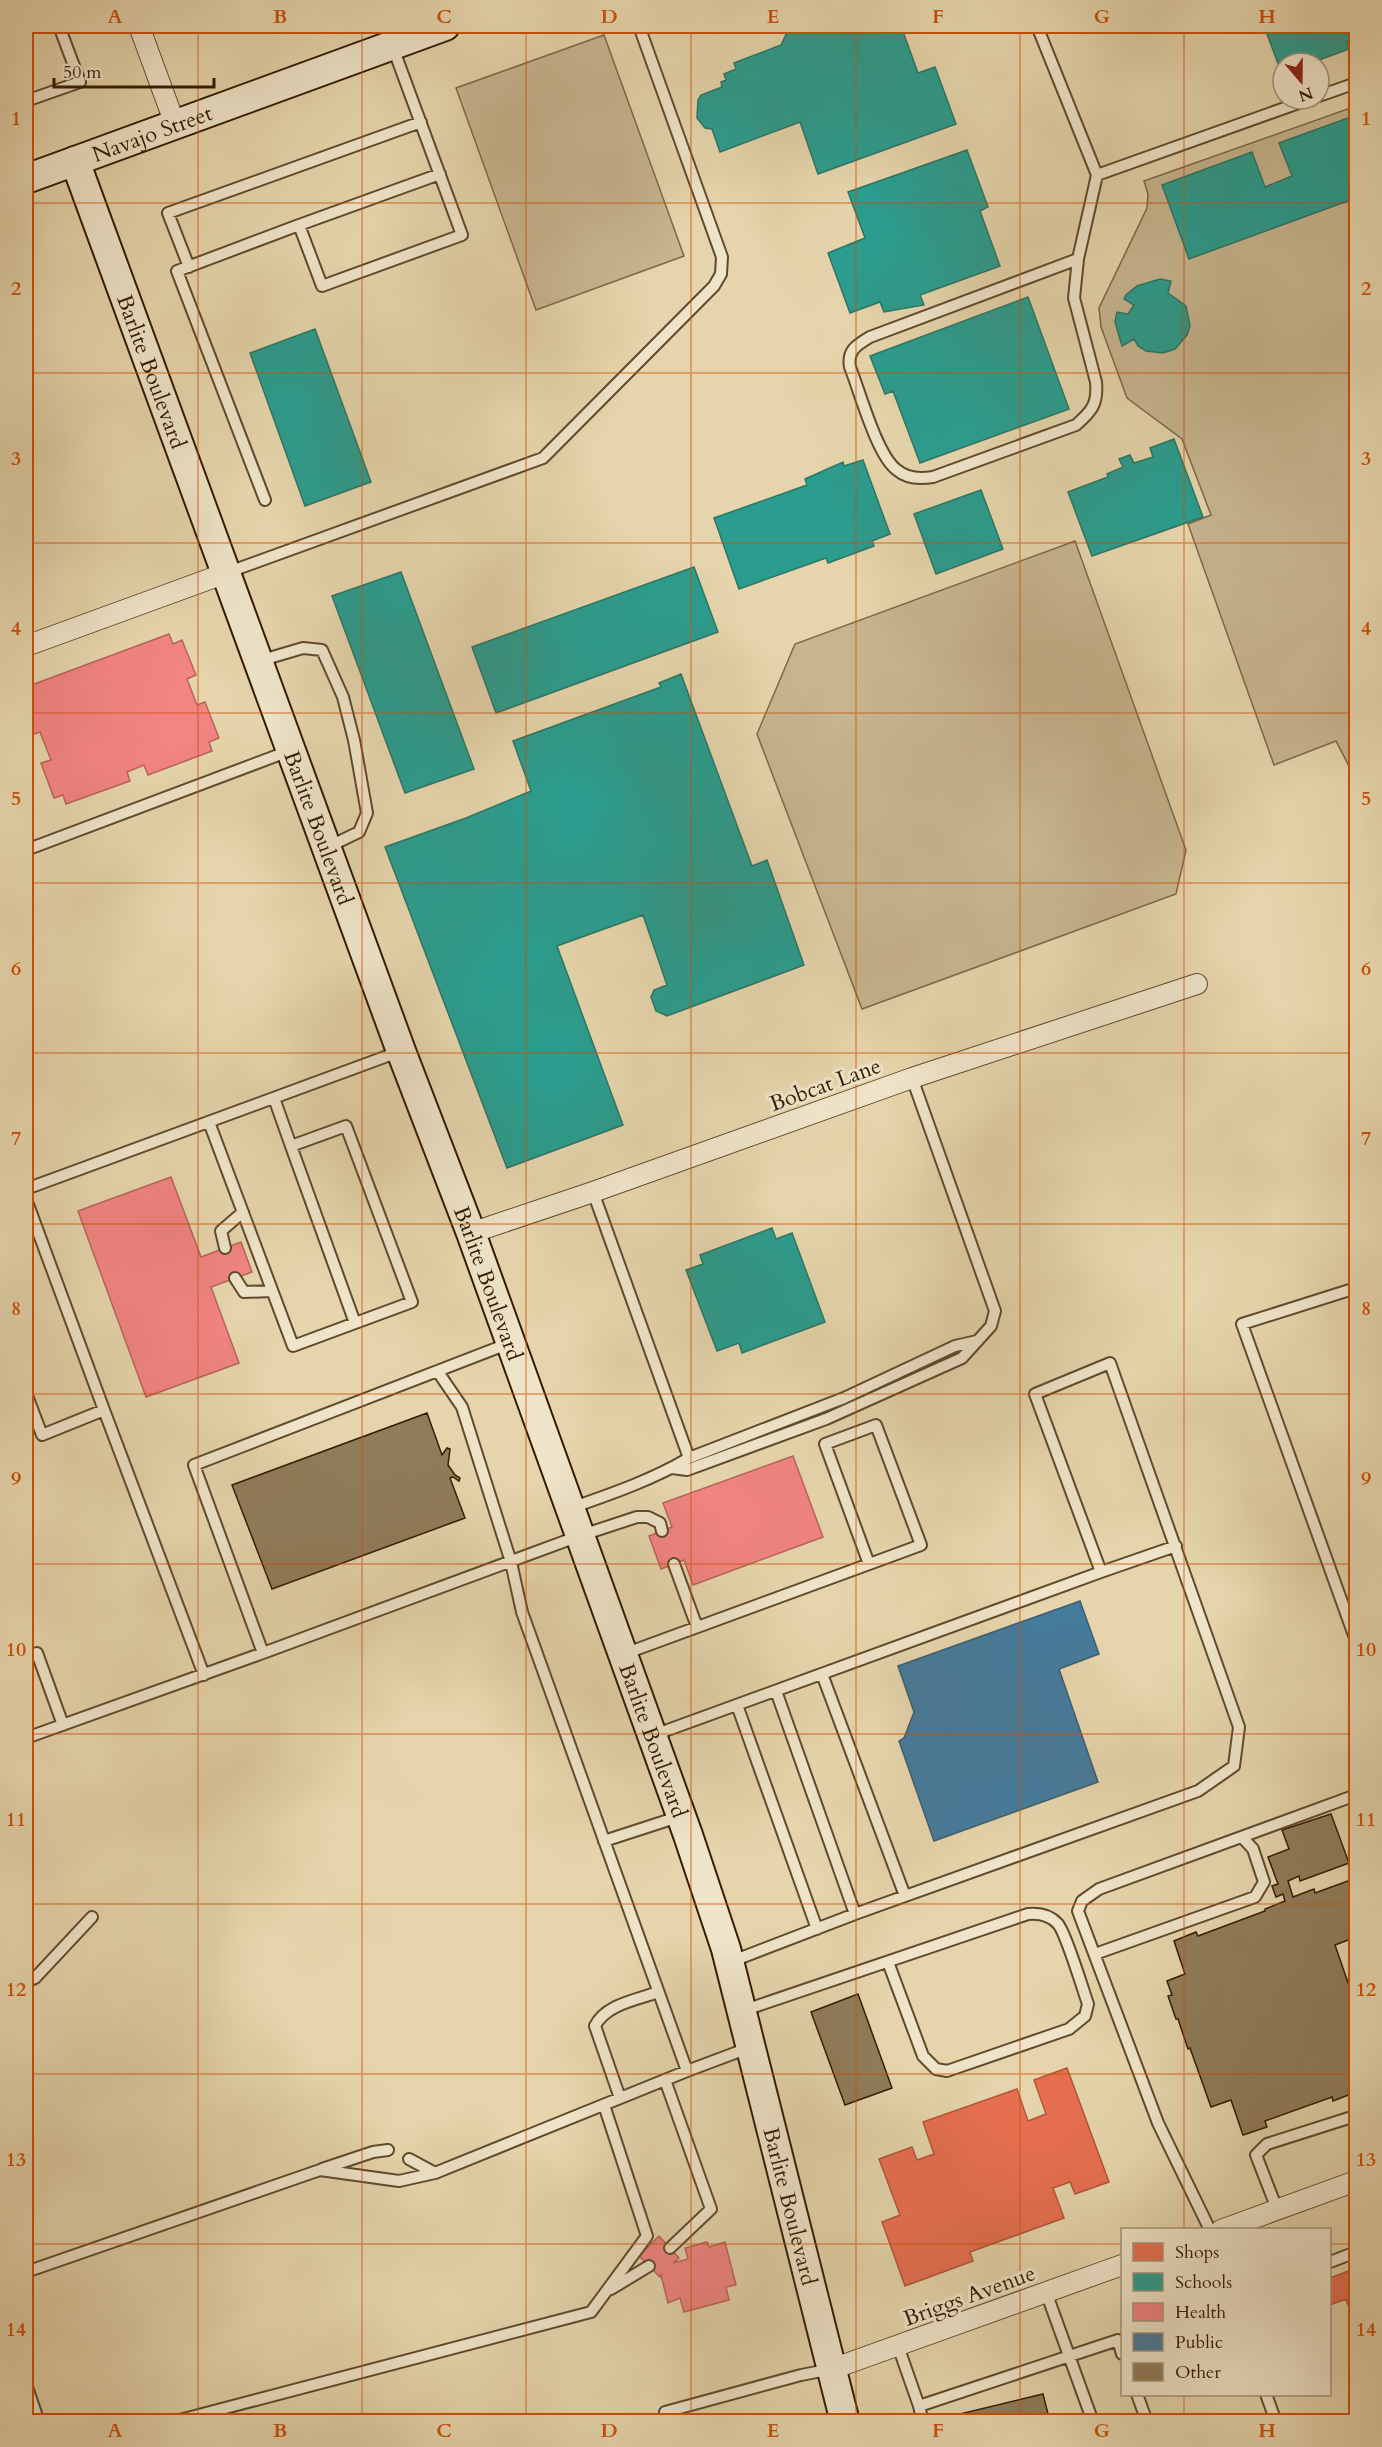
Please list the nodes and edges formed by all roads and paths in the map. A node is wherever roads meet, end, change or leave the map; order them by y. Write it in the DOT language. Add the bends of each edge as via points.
graph roads {
  1 [pos="59,26"];
  2 [pos="139,26"];
  3 [pos="446,26"];
  4 [pos="639,26"];
  5 [pos="1037,26"];
  6 [pos="392,45"];
  7 [pos="1356,82"];
  8 [pos="1331,91"];
  9 [pos="26,101"];
  10 [pos="1276,111"];
  11 [pos="421,122"];
  12 [pos="175,124"];
  13 [pos="75,161"];
  14 [pos="440,174"];
  15 [pos="1097,175"];
  16 [pos="26,179"];
  17 [pos="299,225"];
  18 [pos="1078,259"];
  19 [pos="189,267"];
  20 [pos="265,500"];
  21 [pos="226,573"];
  22 [pos="26,646"];
  23 [pos="259,661"];
  24 [pos="292,749"];
  25 [pos="327,848"];
  26 [pos="26,850"];
  27 [pos="1197,984"];
  28 [pos="401,1051"];
  29 [pos="912,1078"];
  30 [pos="274,1098"];
  31 [pos="209,1122"];
  32 [pos="291,1146"];
  33 [pos="26,1189"];
  34 [pos="593,1192"];
  35 [pos="26,1199"];
  36 [pos="243,1212"];
  37 [pos="471,1233"];
  38 [pos="225,1248"];
  39 [pos="235,1278"];
  40 [pos="1356,1288"];
  41 [pos="272,1291"];
  42 [pos="355,1323"];
  43 [pos="978,1341"];
  44 [pos="510,1343"];
  45 [pos="438,1372"];
  46 [pos="26,1393"];
  47 [pos="104,1410"];
  48 [pos="689,1458"];
  49 [pos="672,1468"];
  50 [pos="569,1509"];
  51 [pos="662,1531"];
  52 [pos="579,1536"];
  53 [pos="1176,1546"];
  54 [pos="511,1562"];
  55 [pos="675,1564"];
  56 [pos="869,1564"];
  57 [pos="1101,1572"];
  58 [pos="697,1626"];
  59 [pos="1356,1641"];
  60 [pos="263,1653"];
  61 [pos="623,1654"];
  62 [pos="26,1657"];
  63 [pos="822,1674"];
  64 [pos="204,1675"];
  65 [pos="776,1691"];
  66 [pos="737,1705"];
  67 [pos="63,1725"];
  68 [pos="652,1736"];
  69 [pos="26,1738"];
  70 [pos="1356,1795"];
  71 [pos="681,1816"];
  72 [pos="1242,1837"];
  73 [pos="604,1841"];
  74 [pos="905,1896"];
  75 [pos="855,1914"];
  76 [pos="92,1917"];
  77 [pos="817,1929"];
  78 [pos="1095,1954"];
  79 [pos="729,1962"];
  80 [pos="888,1962"];
  81 [pos="26,1982"];
  82 [pos="658,1992"];
  83 [pos="742,2012"];
  84 [pos="751,2047"];
  85 [pos="687,2071"];
  86 [pos="665,2080"];
  87 [pos="620,2098"];
  88 [pos="604,2105"];
  89 [pos="1355,2116"];
  90 [pos="388,2150"];
  91 [pos="409,2159"];
  92 [pos="320,2170"];
  93 [pos="435,2173"];
  94 [pos="1356,2181"];
  95 [pos="1277,2209"];
  96 [pos="1210,2228"];
  97 [pos="1224,2228"];
  98 [pos="670,2248"];
  99 [pos="1356,2252"];
  100 [pos="1331,2261"];
  101 [pos="1121,2265"];
  102 [pos="649,2266"];
  103 [pos="26,2272"];
  104 [pos="606,2292"];
  105 [pos="1046,2292"];
  106 [pos="898,2346"];
  107 [pos="1121,2350"];
  108 [pos="1069,2355"];
  109 [pos="832,2369"];
  110 [pos="26,2384"];
  111 [pos="1138,2396"];
  112 [pos="1267,2396"];
  113 [pos="920,2406"];
  114 [pos="665,2412"];
  115 [pos="39,2421"];
  116 [pos="172,2421"];
  117 [pos="845,2421"];
  118 [pos="923,2421"];
  119 [pos="1093,2421"];
  120 [pos="1147,2421"];
  121 [pos="1276,2421"];
  1 -- 9 [label="lane" via="80,82"];
  2 -- 12 [label="street"];
  3 -- 6 [label="street, Navajo Street"];
  4 -- 21 [label="lane" via="722,257 721,274 714,286 543,459"];
  5 -- 15 [label="lane"];
  6 -- 11 [label="lane"];
  6 -- 12 [label="street, Navajo Street"];
  7 -- 8 [label="lane"];
  10 -- 15 [label="lane"];
  11 -- 14 [label="lane"];
  11 -- 19 [label="lane" via="168,213"];
  12 -- 13 [label="street, Navajo Street"];
  13 -- 16 [label="street, Navajo Street"];
  13 -- 21 [label="street, Barlite Boulevard"];
  14 -- 17 [label="lane"];
  14 -- 17 [label="lane" via="462,235 322,286"];
  15 -- 18 [label="lane"];
  17 -- 19 [label="lane"];
  18 -- 18 [label="lane" via="1074,298 1096,382 1097,395 1091,412 1076,425 933,477 921,479 898,472 881,449 850,367 850,351 870,337"];
  19 -- 20 [label="lane" via="177,272"];
  21 -- 22 [label="street"];
  21 -- 23 [label="street, Barlite Boulevard"];
  23 -- 24 [label="street, Barlite Boulevard"];
  23 -- 25 [label="lane" via="303,648 322,650 343,697 367,813 359,832"];
  24 -- 25 [label="street, Barlite Boulevard"];
  24 -- 26 [label="lane"];
  25 -- 28 [label="street, Barlite Boulevard"];
  27 -- 29 [label="street, Bobcat Lane"];
  28 -- 30 [label="lane"];
  28 -- 37 [label="street, Barlite Boulevard"];
  29 -- 34 [label="street, Bobcat Lane"];
  29 -- 43 [label="lane" via="995,1311 991,1326"];
  30 -- 31 [label="lane"];
  30 -- 32 [label="lane"];
  31 -- 33 [label="lane"];
  31 -- 36 [label="lane"];
  32 -- 42 [label="lane"];
  32 -- 42 [label="lane" via="346,1126 412,1302"];
  34 -- 37 [label="street, Bobcat Lane"];
  34 -- 48 [label="lane"];
  35 -- 47 [label="lane"];
  36 -- 38 [label="lane" via="221,1231"];
  36 -- 41 [label="lane"];
  37 -- 44 [label="street, Barlite Boulevard"];
  39 -- 41 [label="lane" via="244,1292"];
  40 -- 59 [label="lane" via="1242,1324"];
  41 -- 42 [label="lane" via="293,1346"];
  43 -- 48 [label="lane" via="955,1346 844,1398"];
  43 -- 49 [label="lane" via="962,1358 826,1419 687,1470"];
  44 -- 45 [label="lane"];
  44 -- 50 [label="street, Barlite Boulevard"];
  45 -- 54 [label="lane" via="462,1407"];
  45 -- 60 [label="lane" via="194,1465"];
  46 -- 47 [label="lane" via="42,1435"];
  47 -- 64 [label="lane"];
  48 -- 49 [label="lane"];
  49 -- 50 [label="lane"];
  50 -- 52 [label="street, Barlite Boulevard"];
  51 -- 52 [label="lane" via="660,1524 648,1517 637,1517"];
  52 -- 54 [label="lane"];
  52 -- 61 [label="street, Barlite Boulevard"];
  53 -- 57 [label="lane"];
  53 -- 57 [label="lane" via="1110,1363 1035,1394"];
  53 -- 74 [label="lane" via="1239,1727 1234,1766 1198,1791"];
  54 -- 60 [label="lane"];
  54 -- 73 [label="lane" via="522,1612"];
  55 -- 58 [label="lane"];
  56 -- 56 [label="lane" via="921,1545 876,1425 825,1444"];
  56 -- 58 [label="lane"];
  57 -- 63 [label="lane"];
  58 -- 61 [label="lane"];
  60 -- 64 [label="lane"];
  61 -- 68 [label="street, Barlite Boulevard"];
  62 -- 67 [label="lane" via="37,1653"];
  63 -- 65 [label="lane"];
  63 -- 74 [label="lane"];
  64 -- 67 [label="lane"];
  65 -- 66 [label="lane"];
  65 -- 75 [label="lane"];
  66 -- 68 [label="lane"];
  66 -- 77 [label="lane"];
  67 -- 69 [label="lane"];
  68 -- 71 [label="street, Barlite Boulevard"];
  70 -- 72 [label="lane"];
  71 -- 73 [label="lane"];
  71 -- 79 [label="street, Barlite Boulevard"];
  72 -- 78 [label="lane" via="1099,1889 1082,1900 1078,1911"];
  72 -- 78 [label="lane" via="1253,1849 1264,1881 1255,1896"];
  73 -- 82 [label="lane"];
  74 -- 75 [label="lane"];
  75 -- 77 [label="lane"];
  76 -- 81 [label="lane" via="35,1978"];
  77 -- 79 [label="lane"];
  78 -- 96 [label="lane" via="1158,2123"];
  79 -- 83 [label="street, Barlite Boulevard"];
  80 -- 80 [label="lane" via="1037,1913 1059,1925 1088,2004 1085,2016 1069,2030 947,2071 936,2068 924,2056"];
  80 -- 83 [label="lane"];
  82 -- 85 [label="lane"];
  82 -- 87 [label="lane" via="608,2010 595,2026"];
  83 -- 84 [label="street, Barlite Boulevard"];
  84 -- 85 [label="lane"];
  84 -- 109 [label="street, Barlite Boulevard"];
  85 -- 86 [label="lane"];
  86 -- 87 [label="lane"];
  86 -- 98 [label="lane" via="711,2209"];
  87 -- 88 [label="lane"];
  88 -- 93 [label="lane"];
  88 -- 104 [label="lane" via="647,2236"];
  89 -- 95 [label="lane" via="1267,2144 1256,2155"];
  90 -- 92 [label="lane"];
  91 -- 93 [label="lane"];
  92 -- 93 [label="lane" via="399,2181"];
  92 -- 103 [label="lane"];
  94 -- 95 [label="street"];
  95 -- 97 [label="street"];
  99 -- 100 [label="lane"];
  101 -- 105 [label="street, Briggs Avenue"];
  102 -- 104 [label="lane"];
  104 -- 116 [label="lane" via="591,2312"];
  105 -- 106 [label="street, Briggs Avenue"];
  105 -- 108 [label="lane"];
  106 -- 109 [label="street, Briggs Avenue"];
  106 -- 113 [label="lane"];
  107 -- 108 [label="lane" via="1118,2340"];
  108 -- 113 [label="lane"];
  108 -- 119 [label="lane"];
  109 -- 114 [label="lane"];
  109 -- 117 [label="street, Barlite Boulevard"];
  110 -- 115 [label="lane"];
  111 -- 120 [label="lane"];
  112 -- 121 [label="lane"];
  113 -- 118 [label="lane"];
}
